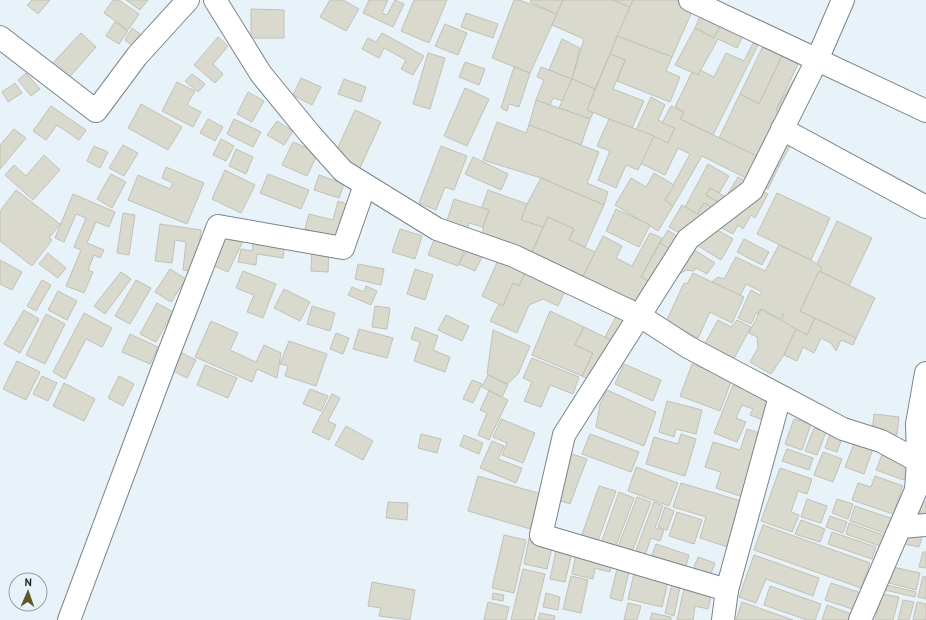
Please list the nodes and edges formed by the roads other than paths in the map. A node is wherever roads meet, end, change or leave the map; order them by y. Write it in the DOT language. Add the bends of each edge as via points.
graph roads {
  1 [pos="188,0"];
  2 [pos="215,0"];
  3 [pos="690,0"];
  4 [pos="843,0"];
  5 [pos="0,37"];
  6 [pos="817,60"];
  7 [pos="926,111"];
  8 [pos="782,129"];
  9 [pos="365,185"];
  10 [pos="926,207"];
  11 [pos="640,316"];
  12 [pos="926,373"];
  13 [pos="780,396"];
  14 [pos="918,461"];
  15 [pos="926,525"];
  16 [pos="901,527"];
  17 [pos="727,590"];
  18 [pos="69,620"];
  19 [pos="723,620"];
  20 [pos="860,620"];
  1 -- 5 [label="street" via="137,56 96,111"];
  2 -- 9 [label="street" via="261,74 343,171"];
  3 -- 6 [label="street"];
  4 -- 6 [label="street"];
  6 -- 7 [label="street"];
  6 -- 8 [label="street"];
  8 -- 10 [label="street"];
  8 -- 11 [label="street" via="752,190 688,239"];
  9 -- 11 [label="street" via="437,229 514,256"];
  9 -- 18 [label="street" via="343,248 218,226"];
  11 -- 13 [label="street" via="688,347"];
  11 -- 17 [label="street" via="564,435 541,535"];
  12 -- 14 [label="street" via="917,424"];
  13 -- 14 [label="street" via="843,429 881,441"];
  13 -- 17 [label="street"];
  14 -- 16 [label="street" via="916,490"];
  15 -- 16 [label="street"];
  16 -- 20 [label="street"];
  17 -- 19 [label="street"];
}
